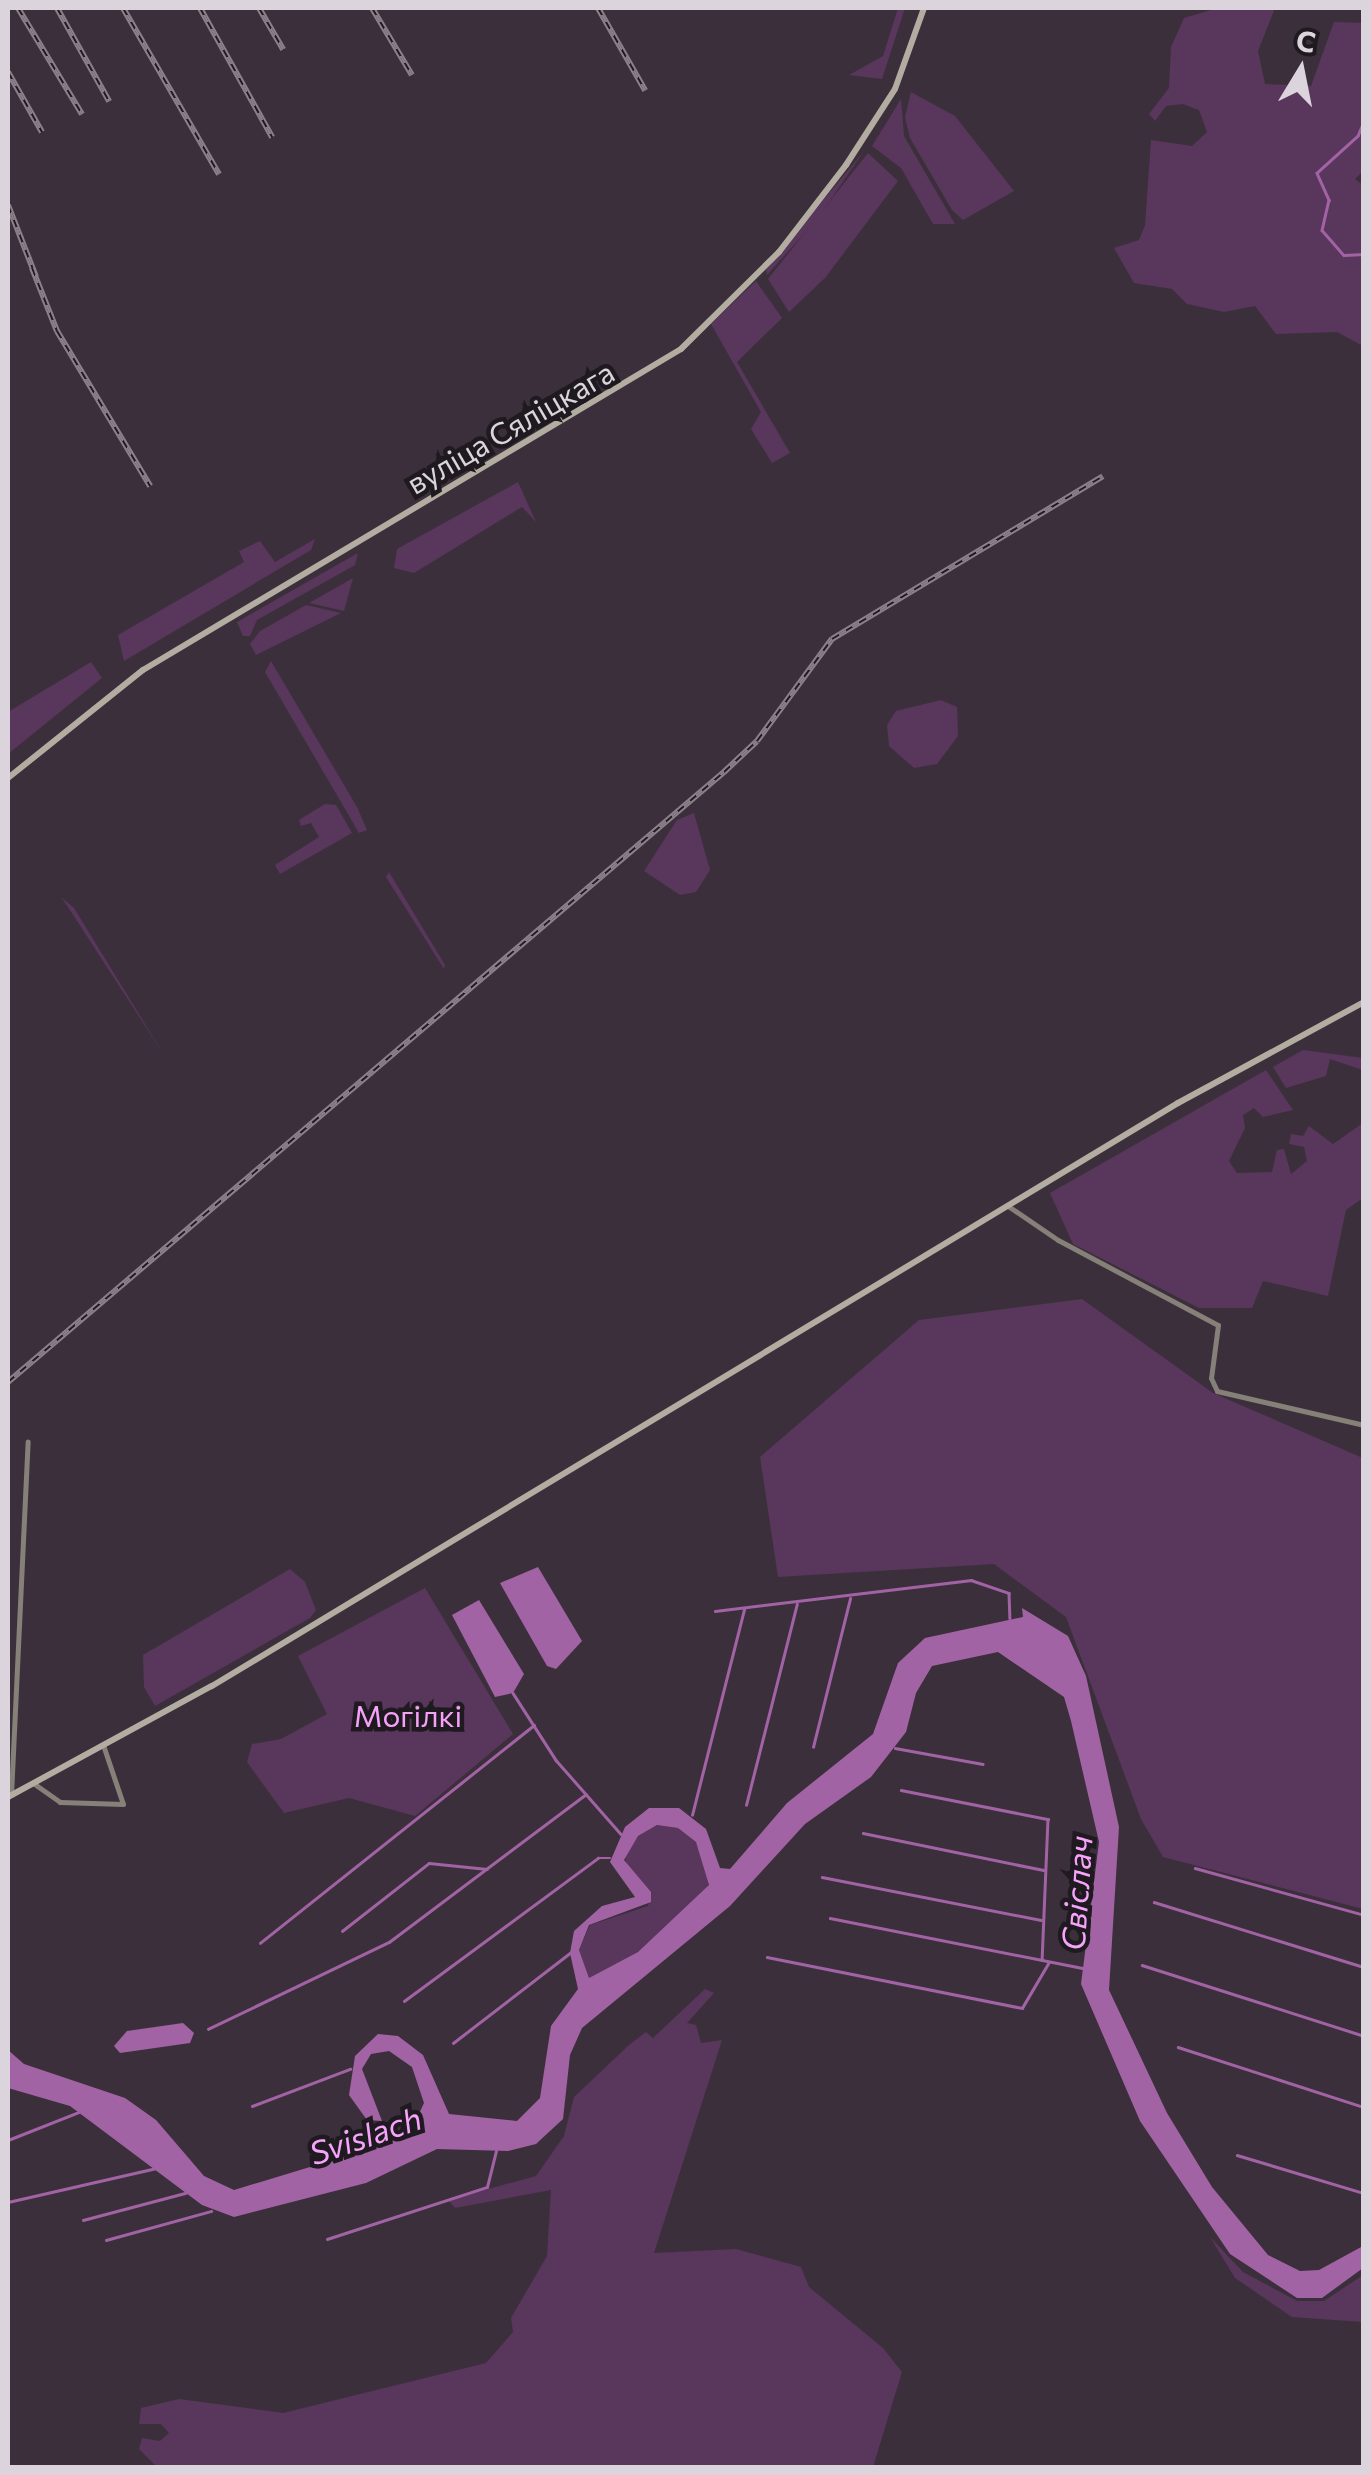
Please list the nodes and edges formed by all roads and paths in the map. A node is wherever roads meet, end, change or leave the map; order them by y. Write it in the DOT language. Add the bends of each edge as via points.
graph roads {
  1 [pos="924,8"];
  2 [pos="8,778"];
  3 [pos="1364,1002"];
  4 [pos="1008,1206"];
  5 [pos="1364,1425"];
  6 [pos="28,1441"];
  7 [pos="19,1657"];
  8 [pos="8,1660"];
  9 [pos="103,1746"];
  10 [pos="34,1783"];
  11 [pos="9,1796"];
  1 -- 2 [label="main road, вуліца Сяліцкага" via="895,89 846,165 779,252 682,349 143,670"];
  3 -- 4 [label="main road"];
  4 -- 5 [label="street" via="1218,1325 1210,1378 1218,1391"];
  4 -- 9 [label="main road"];
  6 -- 7 [label="street"];
  7 -- 8 [label="street"];
  7 -- 11 [label="street"];
  9 -- 10 [label="main road"];
  9 -- 10 [label="street" via="123,1804 60,1802"];
  10 -- 11 [label="main road"];
}
